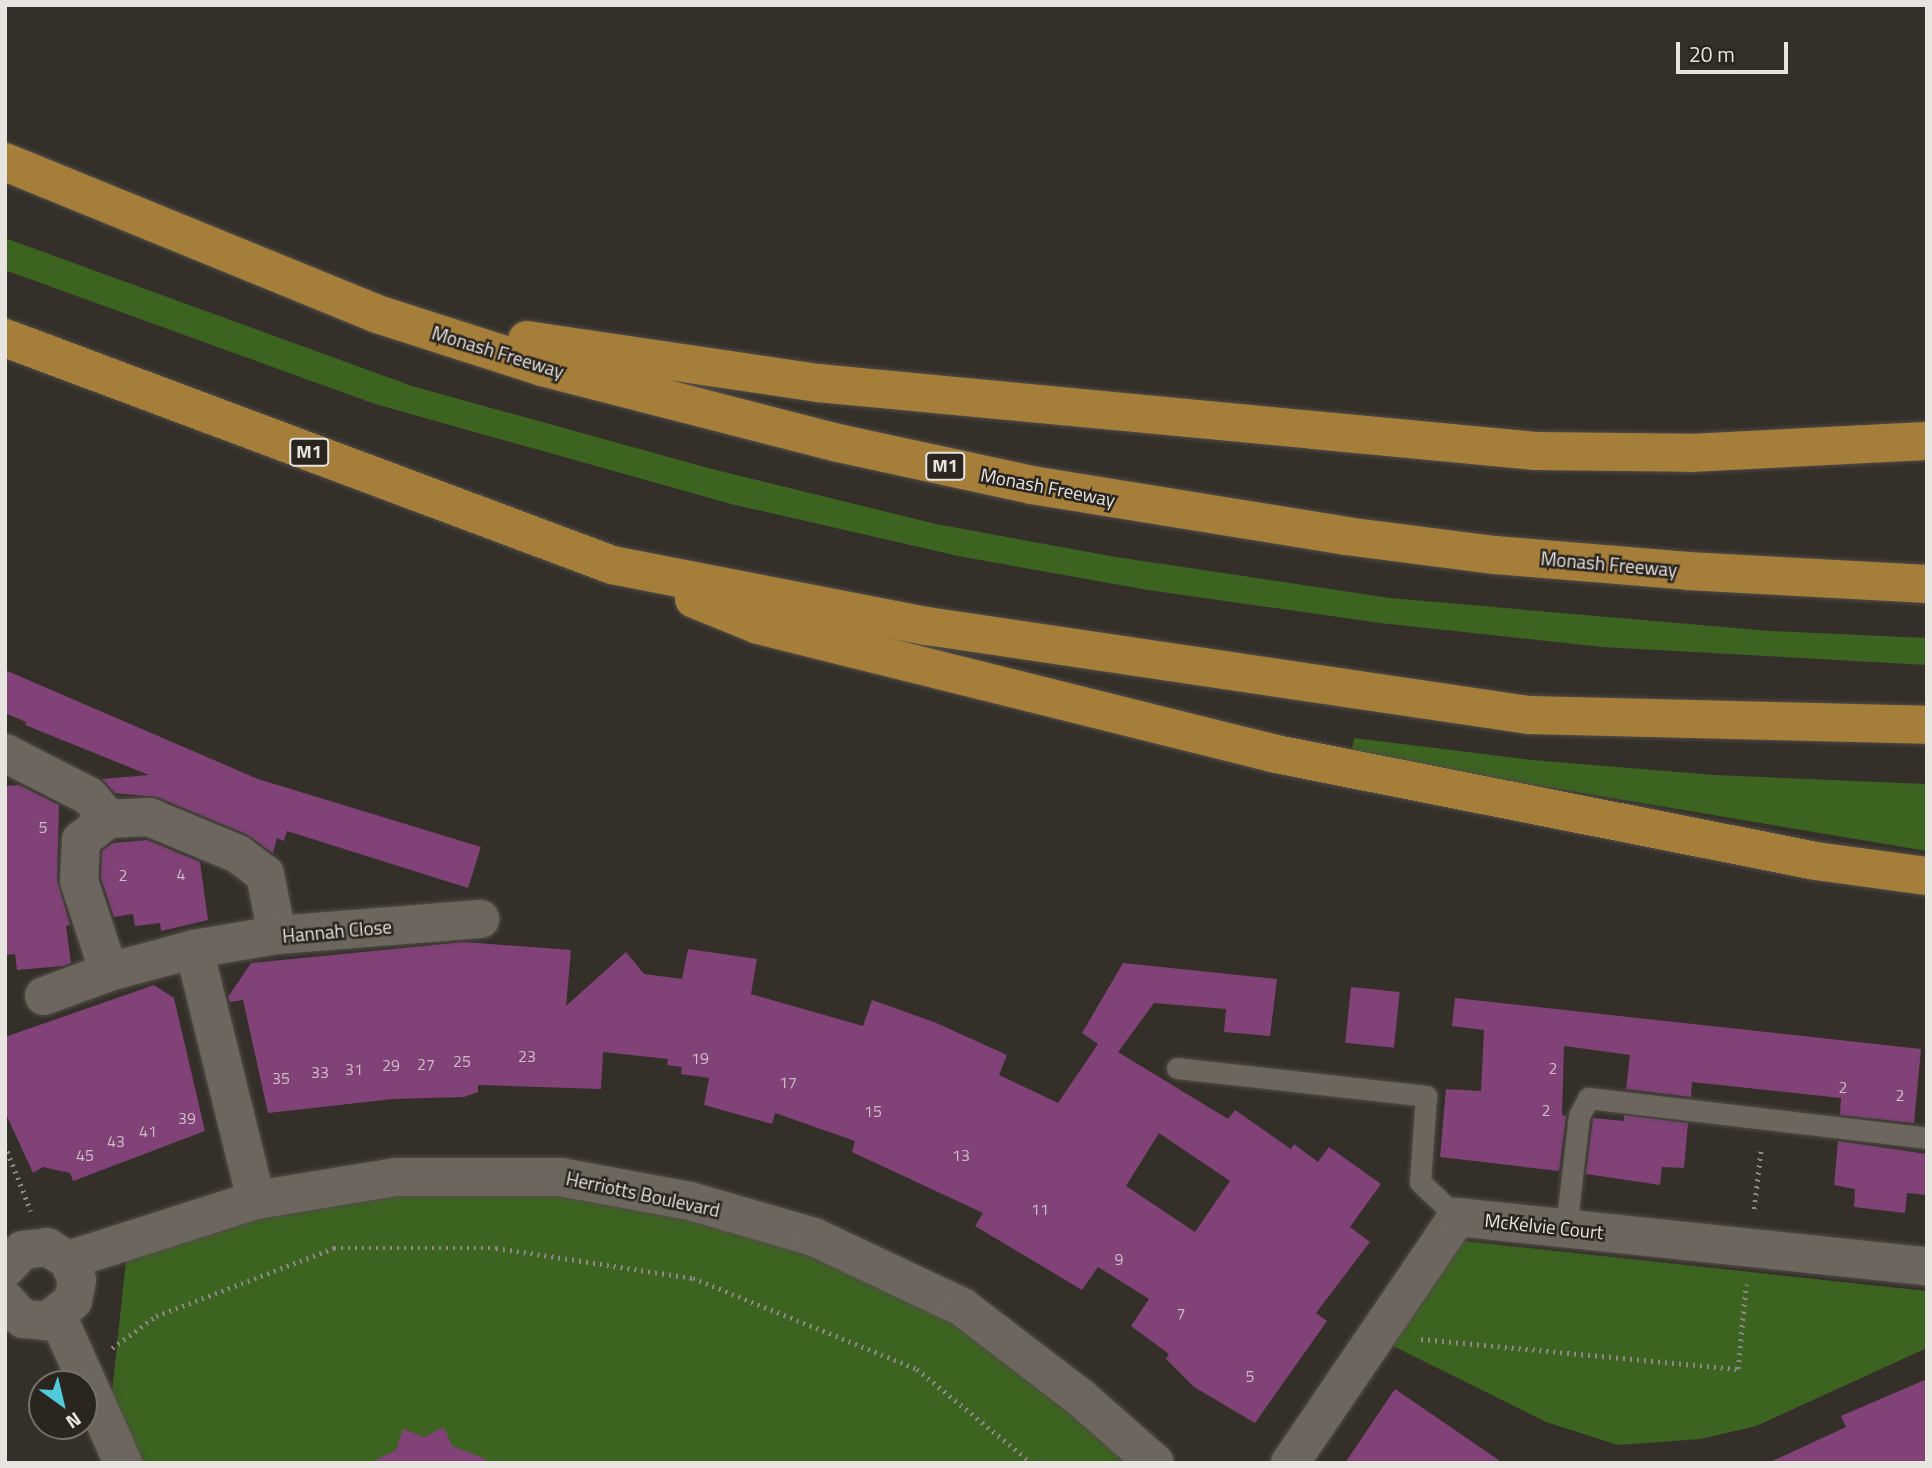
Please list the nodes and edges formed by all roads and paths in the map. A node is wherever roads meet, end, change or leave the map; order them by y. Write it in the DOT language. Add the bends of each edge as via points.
graph roads {
  1 [pos="5,162"];
  2 [pos="377,314"];
  3 [pos="5,338"];
  4 [pos="1927,441"];
  5 [pos="612,565"];
  6 [pos="1927,584"];
  7 [pos="1927,725"];
  8 [pos="5,753"];
  9 [pos="108,819"];
  10 [pos="1927,876"];
  11 [pos="480,919"];
  12 [pos="277,935"];
  13 [pos="194,948"];
  14 [pos="109,972"];
  15 [pos="44,996"];
  16 [pos="1177,1068"];
  17 [pos="1764,1118"];
  18 [pos="1927,1138"];
  19 [pos="5,1145"];
  20 [pos="256,1200"];
  21 [pos="31,1211"];
  22 [pos="1457,1217"];
  23 [pos="1566,1228"];
  24 [pos="1750,1247"];
  25 [pos="68,1260"];
  26 [pos="1927,1266"];
  27 [pos="6,1294"];
  28 [pos="58,1317"];
  29 [pos="1389,1317"];
  30 [pos="81,1370"];
  31 [pos="98,1409"];
  32 [pos="122,1463"];
  33 [pos="1032,1463"];
  34 [pos="1155,1463"];
  35 [pos="1290,1463"];
  1 -- 2 [label="highway, Monash Freeway / M1"];
  2 -- 4 [label="highway" via="818,383 1536,451 1689,453"];
  2 -- 6 [label="highway, Monash Freeway / M1" via="688,408 1032,485 1185,513 1495,555"];
  3 -- 5 [label="highway, M1"];
  5 -- 7 [label="highway, M1" via="927,626 1528,715"];
  5 -- 10 [label="highway" via="758,625 1276,754 1816,861"];
  8 -- 9 [label="street" via="89,796"];
  9 -- 12 [label="street" via="149,817 238,854 265,874"];
  9 -- 14 [label="street" via="81,840 79,881"];
  11 -- 12 [label="street, Hannah Close"];
  12 -- 13 [label="street, Hannah Close"];
  13 -- 14 [label="street, Hannah Close"];
  13 -- 20 [label="street"];
  14 -- 15 [label="street, Hannah Close"];
  16 -- 22 [label="lane" via="1426,1096 1420,1182"];
  17 -- 18 [label="lane"];
  17 -- 23 [label="lane" via="1588,1098 1579,1116"];
  17 -- 24 [label="path"];
  19 -- 21 [label="path"];
  20 -- 25 [label="street, Herriotts Boulevard"];
  20 -- 34 [label="street, Herriotts Boulevard" via="396,1177 560,1177 690,1201 789,1229 962,1307 1081,1398"];
  22 -- 23 [label="street, McKelvie Court"];
  22 -- 29 [label="street, McKelvie Court"];
  23 -- 24 [label="street, McKelvie Court"];
  24 -- 26 [label="street, McKelvie Court"];
  24 -- 29 [label="path" via="1738,1369 1419,1339"];
  25 -- 27 [label="street" via="59,1252 35,1247 13,1257"];
  25 -- 28 [label="street" via="77,1291"];
  27 -- 28 [label="street" via="23,1319 35,1322"];
  28 -- 30 [label="street"];
  29 -- 35 [label="street, McKelvie Court"];
  30 -- 33 [label="path" via="156,1316 334,1248 496,1248 693,1278 917,1369"];
  31 -- 32 [label="street"];
}
